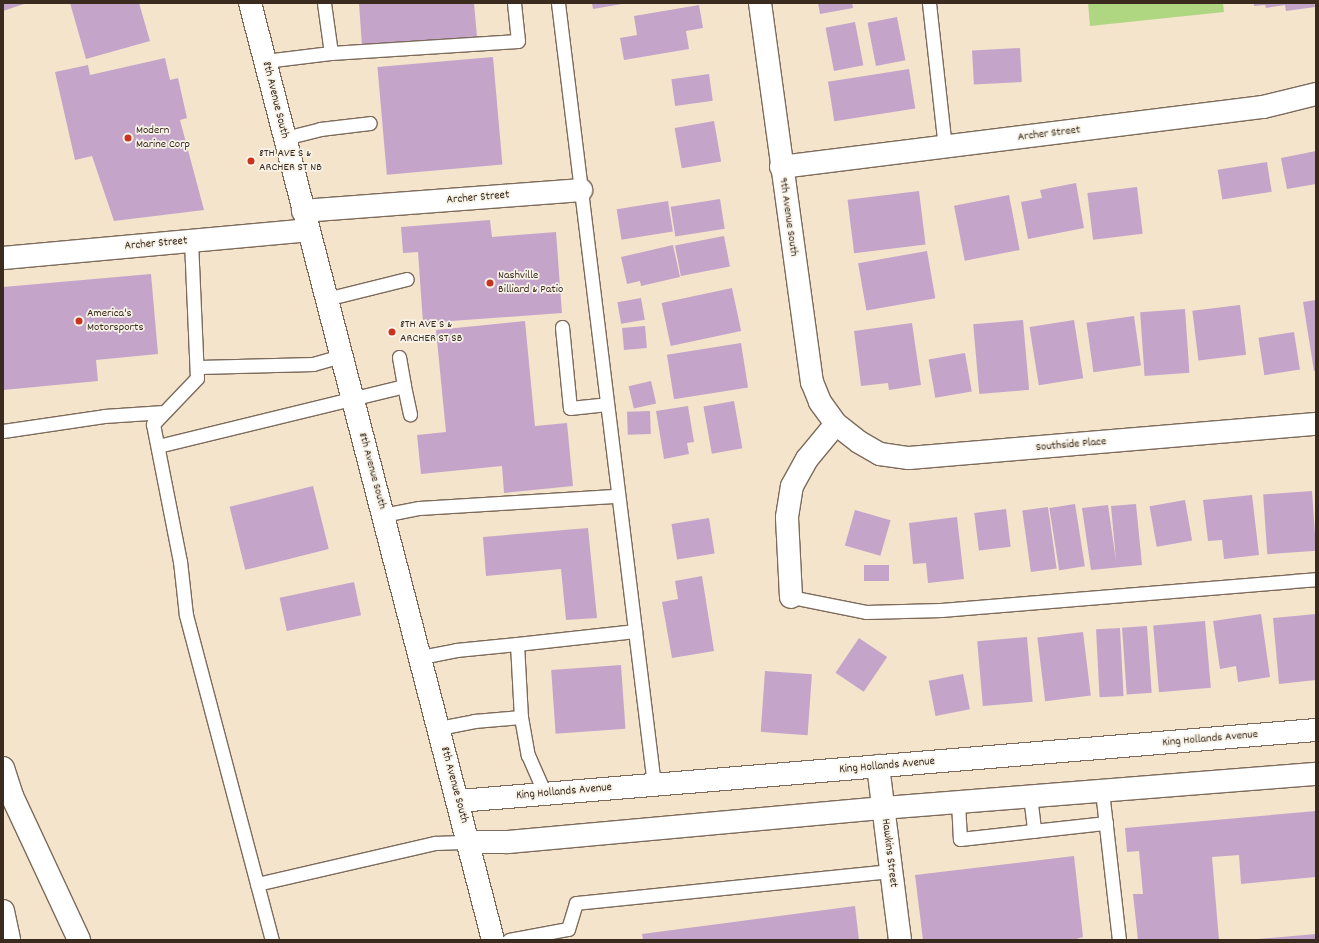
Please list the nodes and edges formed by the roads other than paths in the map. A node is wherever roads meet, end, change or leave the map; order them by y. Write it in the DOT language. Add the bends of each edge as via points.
graph roads {
  1 [pos="250,3"];
  2 [pos="324,3"];
  3 [pos="514,3"];
  4 [pos="558,3"];
  5 [pos="760,3"];
  6 [pos="929,3"];
  7 [pos="330,53"];
  8 [pos="265,61"];
  9 [pos="1316,94"];
  10 [pos="370,123"];
  11 [pos="285,138"];
  12 [pos="945,146"];
  13 [pos="781,167"];
  14 [pos="581,190"];
  15 [pos="306,221"];
  16 [pos="191,241"];
  17 [pos="3,258"];
  18 [pos="407,279"];
  19 [pos="326,299"];
  20 [pos="562,327"];
  21 [pos="341,356"];
  22 [pos="399,357"];
  23 [pos="199,367"];
  24 [pos="404,386"];
  25 [pos="352,398"];
  26 [pos="607,404"];
  27 [pos="164,412"];
  28 [pos="410,414"];
  29 [pos="836,424"];
  30 [pos="1316,424"];
  31 [pos="3,431"];
  32 [pos="158,446"];
  33 [pos="618,496"];
  34 [pos="383,514"];
  35 [pos="1316,579"];
  36 [pos="791,597"];
  37 [pos="635,631"];
  38 [pos="517,644"];
  39 [pos="421,657"];
  40 [pos="521,717"];
  41 [pos="439,728"];
  42 [pos="1316,730"];
  43 [pos="878,766"];
  44 [pos="3,768"];
  45 [pos="1316,774"];
  46 [pos="654,785"];
  47 [pos="1102,791"];
  48 [pos="545,794"];
  49 [pos="1030,796"];
  50 [pos="459,801"];
  51 [pos="958,802"];
  52 [pos="883,808"];
  53 [pos="1106,824"];
  54 [pos="1034,831"];
  55 [pos="469,842"];
  56 [pos="891,871"];
  57 [pos="257,884"];
  58 [pos="3,911"];
  59 [pos="569,934"];
  60 [pos="9,940"];
  61 [pos="79,940"];
  62 [pos="272,940"];
  63 [pos="493,940"];
  64 [pos="508,940"];
  65 [pos="900,940"];
  66 [pos="1119,940"];
  1 -- 8 [label="main road, 8th Avenue South"];
  2 -- 7 [label="lane"];
  3 -- 7 [label="lane" via="518,40"];
  4 -- 14 [label="lane"];
  5 -- 13 [label="main road, 9th Avenue South"];
  6 -- 12 [label="lane"];
  7 -- 8 [label="lane"];
  8 -- 11 [label="main road, 8th Avenue South"];
  9 -- 12 [label="main road, Archer Street" via="1263,107"];
  10 -- 11 [label="lane" via="320,129"];
  11 -- 15 [label="main road, 8th Avenue South"];
  12 -- 13 [label="main road, Archer Street"];
  13 -- 29 [label="main road, 9th Avenue South" via="812,382 820,402"];
  14 -- 15 [label="main road, Archer Street"];
  14 -- 26 [label="lane"];
  15 -- 16 [label="main road, Archer Street"];
  15 -- 19 [label="main road, 8th Avenue South"];
  16 -- 17 [label="main road, Archer Street"];
  16 -- 23 [label="lane"];
  18 -- 19 [label="lane"];
  19 -- 21 [label="main road, 8th Avenue South"];
  20 -- 26 [label="lane" via="570,408"];
  21 -- 23 [label="lane" via="305,364"];
  21 -- 25 [label="main road, 8th Avenue South"];
  22 -- 24 [label="lane"];
  23 -- 27 [label="lane" via="198,378"];
  24 -- 25 [label="lane"];
  24 -- 28 [label="lane"];
  25 -- 32 [label="lane"];
  25 -- 34 [label="main road, 8th Avenue South"];
  26 -- 33 [label="lane"];
  27 -- 31 [label="lane" via="104,416"];
  27 -- 32 [label="lane" via="153,424"];
  29 -- 30 [label="main road, Southside Place" via="880,454 909,458"];
  29 -- 36 [label="main road" via="806,460 792,486 787,517"];
  32 -- 57 [label="lane" via="180,561 186,615"];
  33 -- 34 [label="lane" via="418,508"];
  33 -- 37 [label="lane"];
  34 -- 39 [label="main road, 8th Avenue South"];
  35 -- 36 [label="lane" via="941,610 866,612"];
  37 -- 38 [label="lane"];
  37 -- 46 [label="lane"];
  38 -- 39 [label="lane" via="456,650"];
  38 -- 40 [label="lane"];
  39 -- 41 [label="main road, 8th Avenue South"];
  40 -- 41 [label="lane" via="474,721"];
  40 -- 48 [label="lane" via="528,755"];
  41 -- 50 [label="main road, 8th Avenue South"];
  42 -- 43 [label="main road, King Hollands Avenue"];
  43 -- 46 [label="main road, King Hollands Avenue"];
  43 -- 52 [label="main road, Hawkins Street"];
  44 -- 61 [label="main road" via="12,796"];
  45 -- 47 [label="main road"];
  46 -- 48 [label="main road, King Hollands Avenue"];
  47 -- 49 [label="main road"];
  47 -- 53 [label="lane"];
  48 -- 50 [label="main road, King Hollands Avenue"];
  49 -- 51 [label="main road"];
  49 -- 54 [label="lane"];
  50 -- 55 [label="main road, 8th Avenue South"];
  51 -- 52 [label="main road"];
  51 -- 54 [label="lane" via="960,839"];
  52 -- 55 [label="main road" via="508,842"];
  52 -- 56 [label="main road, Hawkins Street"];
  53 -- 54 [label="lane"];
  53 -- 66 [label="lane"];
  55 -- 57 [label="lane" via="435,843"];
  55 -- 63 [label="main road, 8th Avenue South"];
  56 -- 59 [label="lane" via="576,903"];
  56 -- 65 [label="main road, Hawkins Street"];
  57 -- 62 [label="lane"];
  58 -- 60 [label="main road"];
  59 -- 64 [label="lane"];
}
